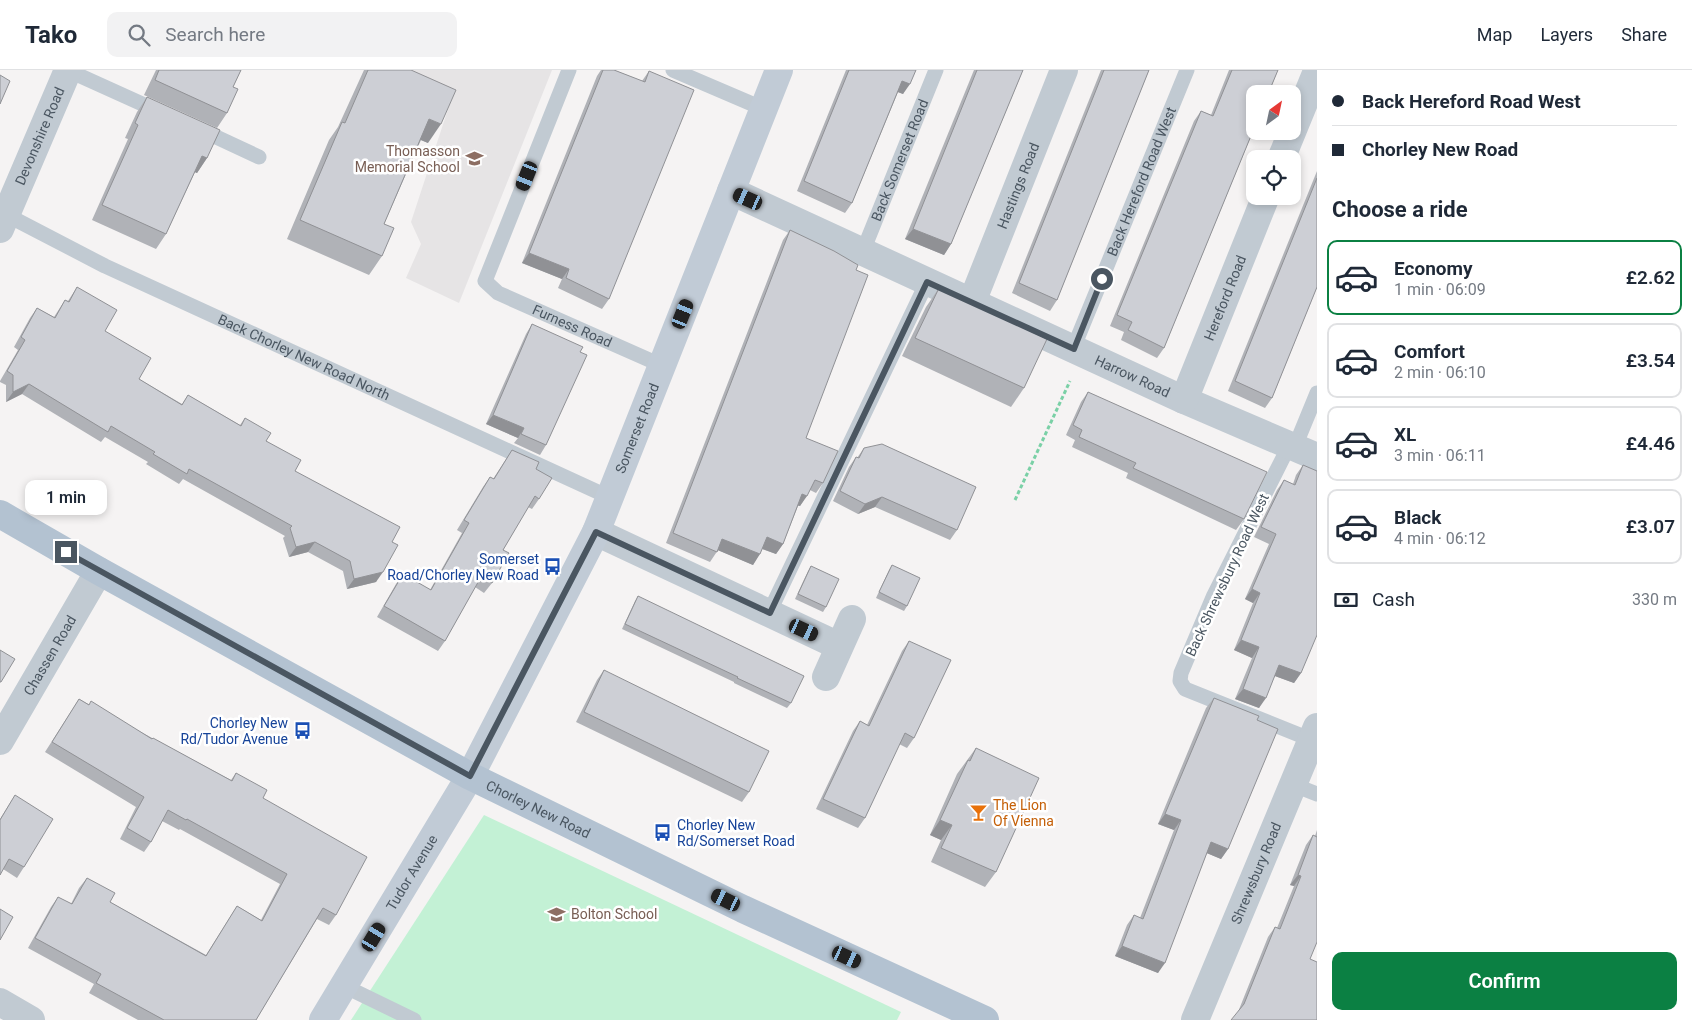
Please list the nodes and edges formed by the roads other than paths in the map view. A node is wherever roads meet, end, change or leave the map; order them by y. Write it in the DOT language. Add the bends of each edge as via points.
graph roads {
  1 [pos="67,70"];
  2 [pos="569,70"];
  3 [pos="673,70"];
  4 [pos="779,70"];
  5 [pos="936,70"];
  6 [pos="1064,70"];
  7 [pos="1187,70"];
  8 [pos="1317,71"];
  9 [pos="764,109"];
  10 [pos="172,117"];
  11 [pos="189,125"];
  12 [pos="1285,150"];
  13 [pos="259,156"];
  14 [pos="731,191"];
  15 [pos="1262,205"];
  16 [pos="2,218"];
  17 [pos="863,251"];
  18 [pos="927,282"];
  19 [pos="972,302"];
  20 [pos="1078,351"];
  21 [pos="663,366"];
  22 [pos="1317,394"];
  23 [pos="1184,400"];
  24 [pos="1300,451"];
  25 [pos="610,498"];
  26 [pos="0,514"];
  27 [pos="596,532"];
  28 [pos="99,571"];
  29 [pos="770,613"];
  30 [pos="852,619"];
  31 [pos="840,646"];
  32 [pos="826,676"];
  33 [pos="1314,733"];
  34 [pos="0,741"];
  35 [pos="470,776"];
  36 [pos="1305,789"];
  37 [pos="344,986"];
  38 [pos="0,1002"];
  39 [pos="31,1020"];
  40 [pos="323,1020"];
  41 [pos="414,1020"];
  42 [pos="985,1020"];
  43 [pos="1195,1020"];
  1 -- 10 [label="lane"];
  1 -- 16 [label="street, Devonshire Road"];
  2 -- 21 [label="lane, Furness Road" via="485,281 498,293"];
  3 -- 9 [label="lane"];
  4 -- 9 [label="street, Somerset Road"];
  5 -- 17 [label="lane, Back Somerset Road"];
  6 -- 19 [label="street, Hastings Road"];
  7 -- 20 [label="lane, Back Hereford Road West"];
  8 -- 12 [label="street"];
  9 -- 14 [label="street, Somerset Road"];
  11 -- 13 [label="lane"];
  14 -- 17 [label="street, Harrow Road"];
  14 -- 21 [label="street, Somerset Road"];
  15 -- 23 [label="street, Hereford Road"];
  16 -- 25 [label="lane, Back Chorley New Road North"];
  17 -- 18 [label="street, Harrow Road"];
  18 -- 19 [label="street, Harrow Road"];
  18 -- 29 [label="lane"];
  19 -- 20 [label="street, Harrow Road"];
  20 -- 23 [label="street, Harrow Road"];
  21 -- 25 [label="street, Somerset Road"];
  22 -- 24 [label="lane"];
  23 -- 24 [label="street, Harrow Road"];
  24 -- 33 [label="lane, Back Shrewsbury Road West" via="1214,595 1180,682 1186,689"];
  25 -- 27 [label="street, Somerset Road"];
  26 -- 28 [label="main road, Chorley New Road"];
  27 -- 29 [label="street"];
  27 -- 35 [label="street, Somerset Road"];
  28 -- 34 [label="street, Chassen Road"];
  28 -- 35 [label="main road, Chorley New Road"];
  29 -- 31 [label="street"];
  30 -- 31 [label="street"];
  31 -- 32 [label="street"];
  33 -- 36 [label="street, Shrewsbury Road"];
  35 -- 37 [label="street, Tudor Avenue"];
  35 -- 42 [label="main road, Chorley New Road" via="743,909"];
  36 -- 43 [label="street, Shrewsbury Road"];
  37 -- 40 [label="street, Tudor Avenue"];
  37 -- 41 [label="lane"];
  38 -- 39 [label="street"];
}
